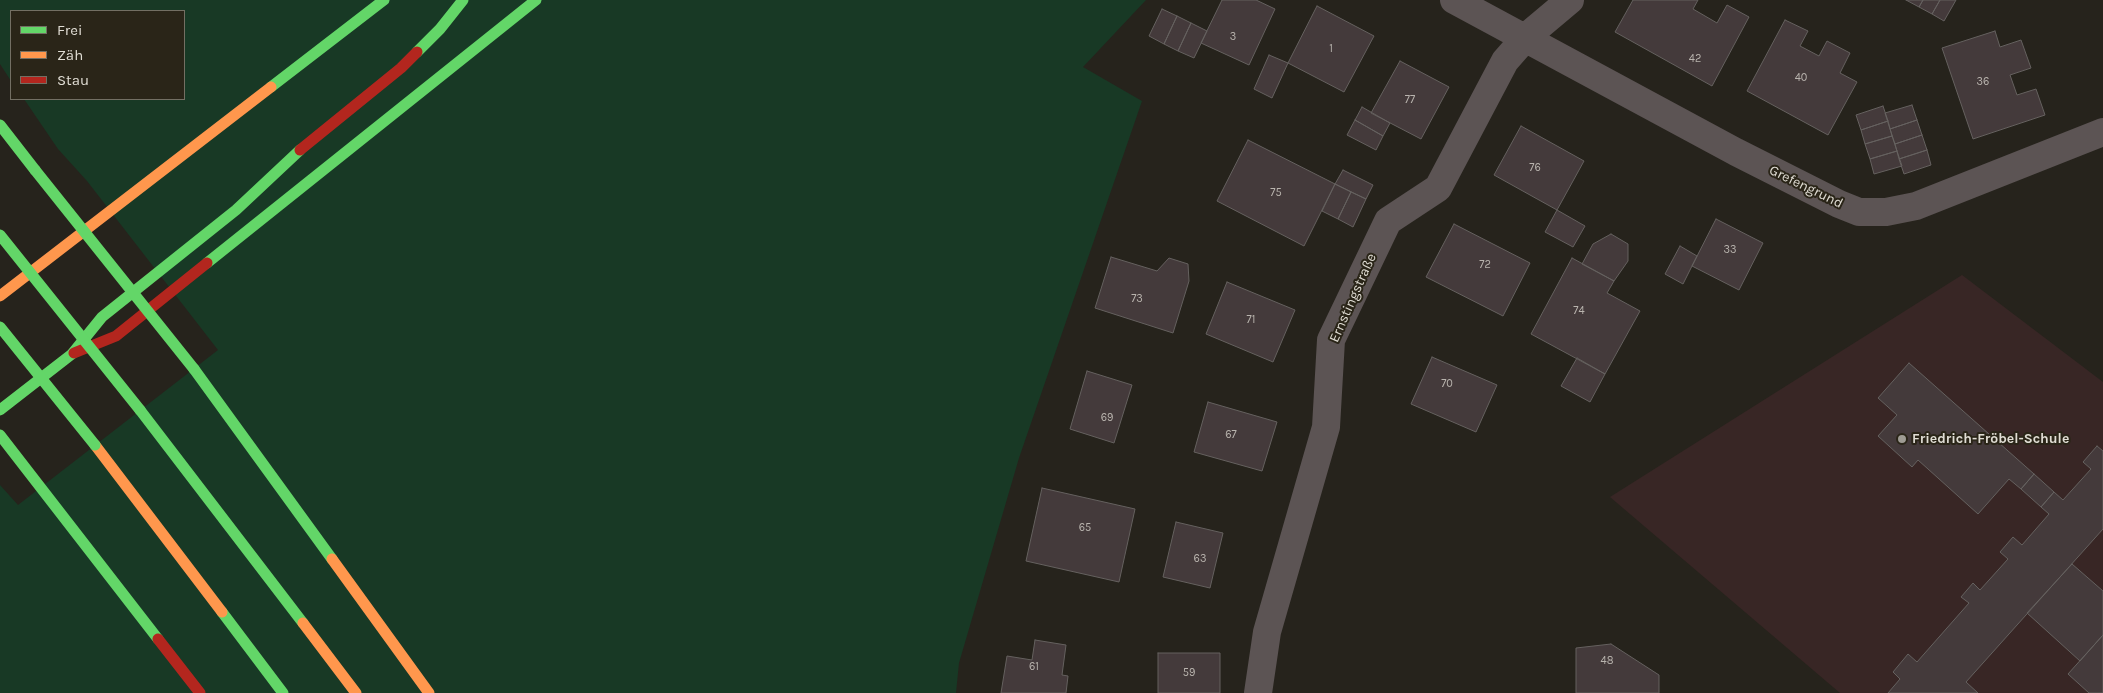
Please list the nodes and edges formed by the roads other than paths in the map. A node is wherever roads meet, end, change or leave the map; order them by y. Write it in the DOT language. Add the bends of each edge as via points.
graph roads {
  1 [pos="384,0"];
  2 [pos="462,0"];
  3 [pos="536,0"];
  4 [pos="1454,0"];
  5 [pos="1570,0"];
  6 [pos="1526,37"];
  7 [pos="0,125"];
  8 [pos="2103,132"];
  9 [pos="0,235"];
  10 [pos="0,296"];
  11 [pos="0,327"];
  12 [pos="72,354"];
  13 [pos="0,410"];
  14 [pos="0,435"];
  15 [pos="200,693"];
  16 [pos="283,693"];
  17 [pos="356,693"];
  18 [pos="429,693"];
  19 [pos="1258,693"];
  1 -- 10 [label="main road"];
  2 -- 12 [label="main road" via="401,68 290,158 236,210 102,318"];
  3 -- 12 [label="main road" via="116,336"];
  4 -- 6 [label="street, Grefengrund"];
  5 -- 6 [label="street, Ernstingstraße"];
  6 -- 8 [label="street, Grefengrund" via="1736,152 1860,212 1886,212 1916,206"];
  6 -- 19 [label="street, Ernstingstraße" via="1505,61 1438,188 1388,221 1330,340 1326,428 1267,632"];
  7 -- 18 [label="main road, bridge" via="194,368"];
  9 -- 17 [label="main road, bridge" via="140,410"];
  11 -- 16 [label="main road, bridge" via="95,445"];
  12 -- 13 [label="main road"];
  14 -- 15 [label="main road"];
}
